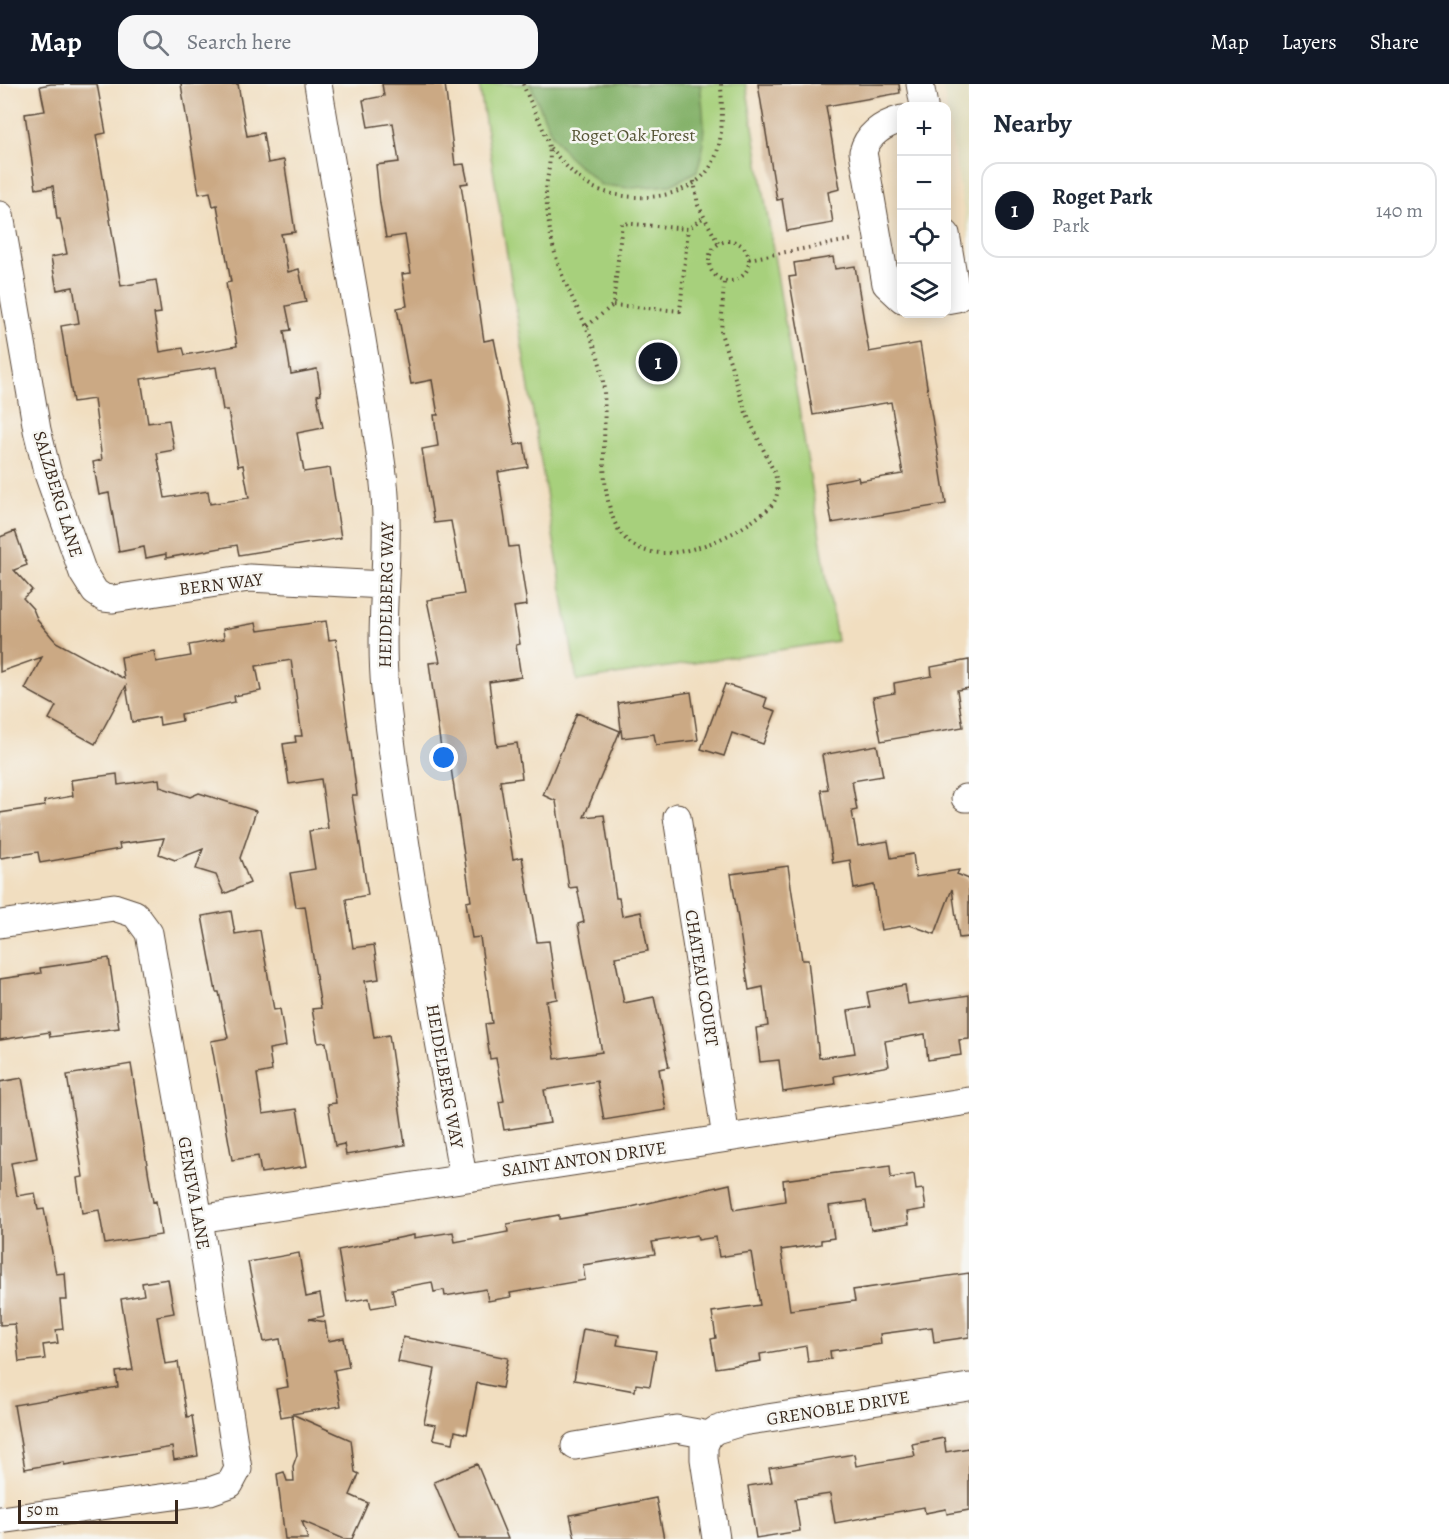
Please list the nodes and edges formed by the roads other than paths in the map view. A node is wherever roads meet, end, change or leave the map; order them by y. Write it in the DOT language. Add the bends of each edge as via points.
graph roads {
  1 [pos="318,84"];
  2 [pos="920,84"];
  3 [pos="923,102"];
  4 [pos="897,121"];
  5 [pos="0,215"];
  6 [pos="951,263"];
  7 [pos="897,294"];
  8 [pos="951,299"];
  9 [pos="384,585"];
  10 [pos="95,592"];
  11 [pos="677,817"];
  12 [pos="0,924"];
  13 [pos="969,1101"];
  14 [pos="726,1138"];
  15 [pos="463,1177"];
  16 [pos="199,1219"];
  17 [pos="969,1387"];
  18 [pos="709,1435"];
  19 [pos="575,1446"];
  20 [pos="0,1520"];
  21 [pos="716,1539"];
  1 -- 9 [label="street, HEIDELBERG WAY" via="382,467 387,516"];
  2 -- 3 [label="street"];
  4 -- 7 [label="street" via="876,131 863,152 886,284"];
  5 -- 10 [label="street, SALZBERG LANE" via="42,453 76,556"];
  6 -- 8 [label="street" via="957,298"];
  9 -- 10 [label="street, BERN WAY" via="249,578 124,598 104,598"];
  9 -- 15 [label="street, HEIDELBERG WAY" via="382,638 408,861"];
  11 -- 14 [label="street, CHATEAU COURT"];
  12 -- 16 [label="street, GENEVA LANE" via="114,907 135,914 149,933"];
  13 -- 14 [label="street, SAINT ANTON DRIVE"];
  14 -- 15 [label="street, SAINT ANTON DRIVE"];
  15 -- 16 [label="street, SAINT ANTON DRIVE"];
  16 -- 20 [label="street, GENEVA LANE" via="238,1456 235,1477 230,1484 210,1491"];
  17 -- 18 [label="street, GRENOBLE DRIVE" via="742,1422"];
  18 -- 19 [label="street" via="676,1429"];
  18 -- 21 [label="street" via="704,1459"];
}
